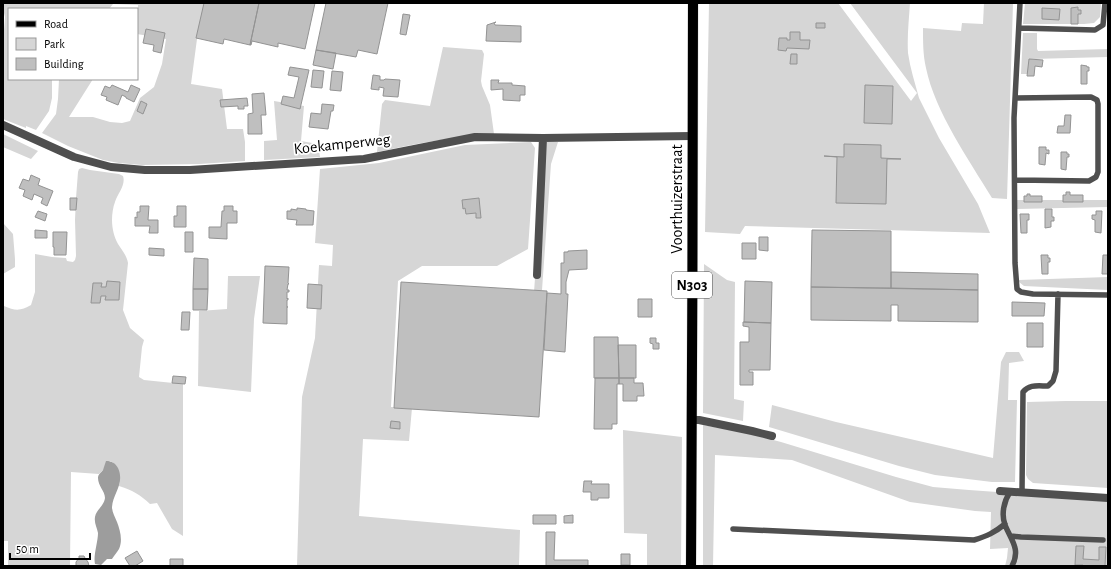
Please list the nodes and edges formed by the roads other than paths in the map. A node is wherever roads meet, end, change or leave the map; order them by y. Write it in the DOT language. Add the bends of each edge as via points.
graph roads {
  1 [pos="694,3"];
  2 [pos="1020,3"];
  3 [pos="1105,3"];
  4 [pos="1019,28"];
  5 [pos="1015,98"];
  6 [pos="3,125"];
  7 [pos="692,136"];
  8 [pos="543,138"];
  9 [pos="1015,180"];
  10 [pos="537,275"];
  11 [pos="1058,294"];
  12 [pos="1108,295"];
  13 [pos="692,420"];
  14 [pos="772,436"];
  15 [pos="1000,491"];
  16 [pos="1010,492"];
  17 [pos="1022,492"];
  18 [pos="1108,498"];
  19 [pos="1005,524"];
  20 [pos="733,529"];
  21 [pos="1011,536"];
  22 [pos="1103,540"];
  23 [pos="691,566"];
  24 [pos="1012,566"];
  1 -- 7 [label="main road, Voorthuizerstraat / N303"];
  2 -- 4 [label="lane"];
  3 -- 4 [label="lane" via="1103,25 1095,30"];
  4 -- 5 [label="lane"];
  5 -- 9 [label="lane"];
  5 -- 9 [label="lane" via="1091,97 1097,100 1098,104 1096,177 1090,181"];
  6 -- 8 [label="street, Koekamperweg" via="74,157 111,167 145,170 190,170 364,159 475,137"];
  7 -- 8 [label="street, Koekamperweg"];
  7 -- 13 [label="main road, Voorthuizerstraat / N303"];
  8 -- 10 [label="street"];
  9 -- 11 [label="lane" via="1017,289 1026,293"];
  11 -- 12 [label="lane"];
  11 -- 17 [label="lane" via="1056,371 1053,381 1048,386 1033,386 1023,392"];
  13 -- 14 [label="street"];
  13 -- 23 [label="main road, Voorthuizerstraat / N303"];
  15 -- 16 [label="street"];
  16 -- 17 [label="street"];
  16 -- 19 [label="lane" via="1005,500"];
  17 -- 18 [label="street"];
  19 -- 20 [label="lane" via="988,536 974,540"];
  19 -- 21 [label="lane"];
  21 -- 22 [label="lane"];
  21 -- 24 [label="lane" via="1016,550"];
}
